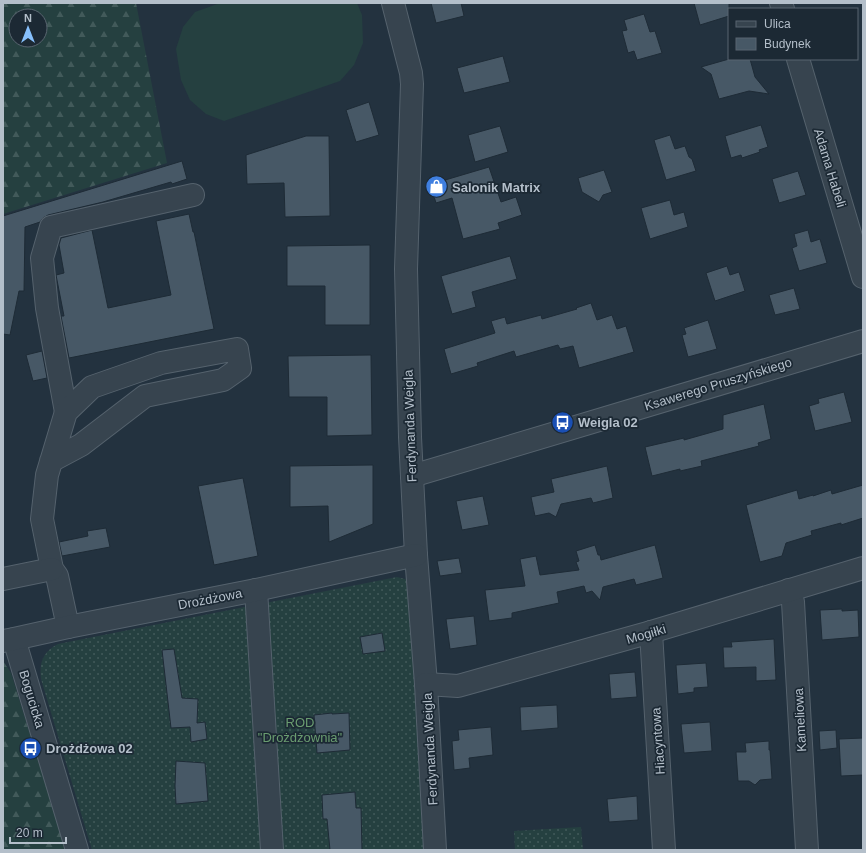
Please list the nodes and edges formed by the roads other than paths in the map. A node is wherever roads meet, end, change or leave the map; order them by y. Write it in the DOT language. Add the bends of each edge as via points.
graph roads {
  1 [pos="393,3"];
  2 [pos="798,60"];
  3 [pos="193,195"];
  4 [pos="863,277"];
  5 [pos="863,341"];
  6 [pos="66,412"];
  7 [pos="51,461"];
  8 [pos="412,476"];
  9 [pos="416,556"];
  10 [pos="863,568"];
  11 [pos="52,569"];
  12 [pos="3,579"];
  13 [pos="256,590"];
  14 [pos="789,590"];
  15 [pos="68,627"];
  16 [pos="651,632"];
  17 [pos="8,640"];
  18 [pos="426,684"];
  19 [pos="77,850"];
  20 [pos="272,850"];
  21 [pos="435,850"];
  22 [pos="664,850"];
  23 [pos="807,850"];
  1 -- 8 [label="street, Ferdynanda Weigla" via="412,84 406,269"];
  2 -- 4 [label="street, Adama Habeli" via="804,94"];
  3 -- 6 [label="street" via="52,227 42,258 47,308"];
  5 -- 8 [label="street, Ksawerego Pruszyńskiego"];
  6 -- 7 [label="street"];
  6 -- 7 [label="street" via="92,387 161,363 237,349 240,368 223,380 145,396 81,445"];
  7 -- 11 [label="street" via="42,519"];
  8 -- 9 [label="street, Ferdynanda Weigla"];
  9 -- 13 [label="street, Drożdżowa"];
  9 -- 18 [label="street, Ferdynanda Weigla"];
  10 -- 14 [label="street, Mogiłki"];
  11 -- 12 [label="street"];
  11 -- 15 [label="street" via="57,576"];
  13 -- 15 [label="street, Drożdżowa"];
  13 -- 20 [label="street"];
  14 -- 16 [label="street, Mogiłki"];
  14 -- 23 [label="street, Kameliowa" via="793,602"];
  15 -- 17 [label="street, Drożdżowa"];
  16 -- 18 [label="street, Mogiłki" via="458,686"];
  16 -- 22 [label="street, Hiacyntowa"];
  17 -- 19 [label="street, Bogucicka"];
  18 -- 21 [label="street, Ferdynanda Weigla"];
}
